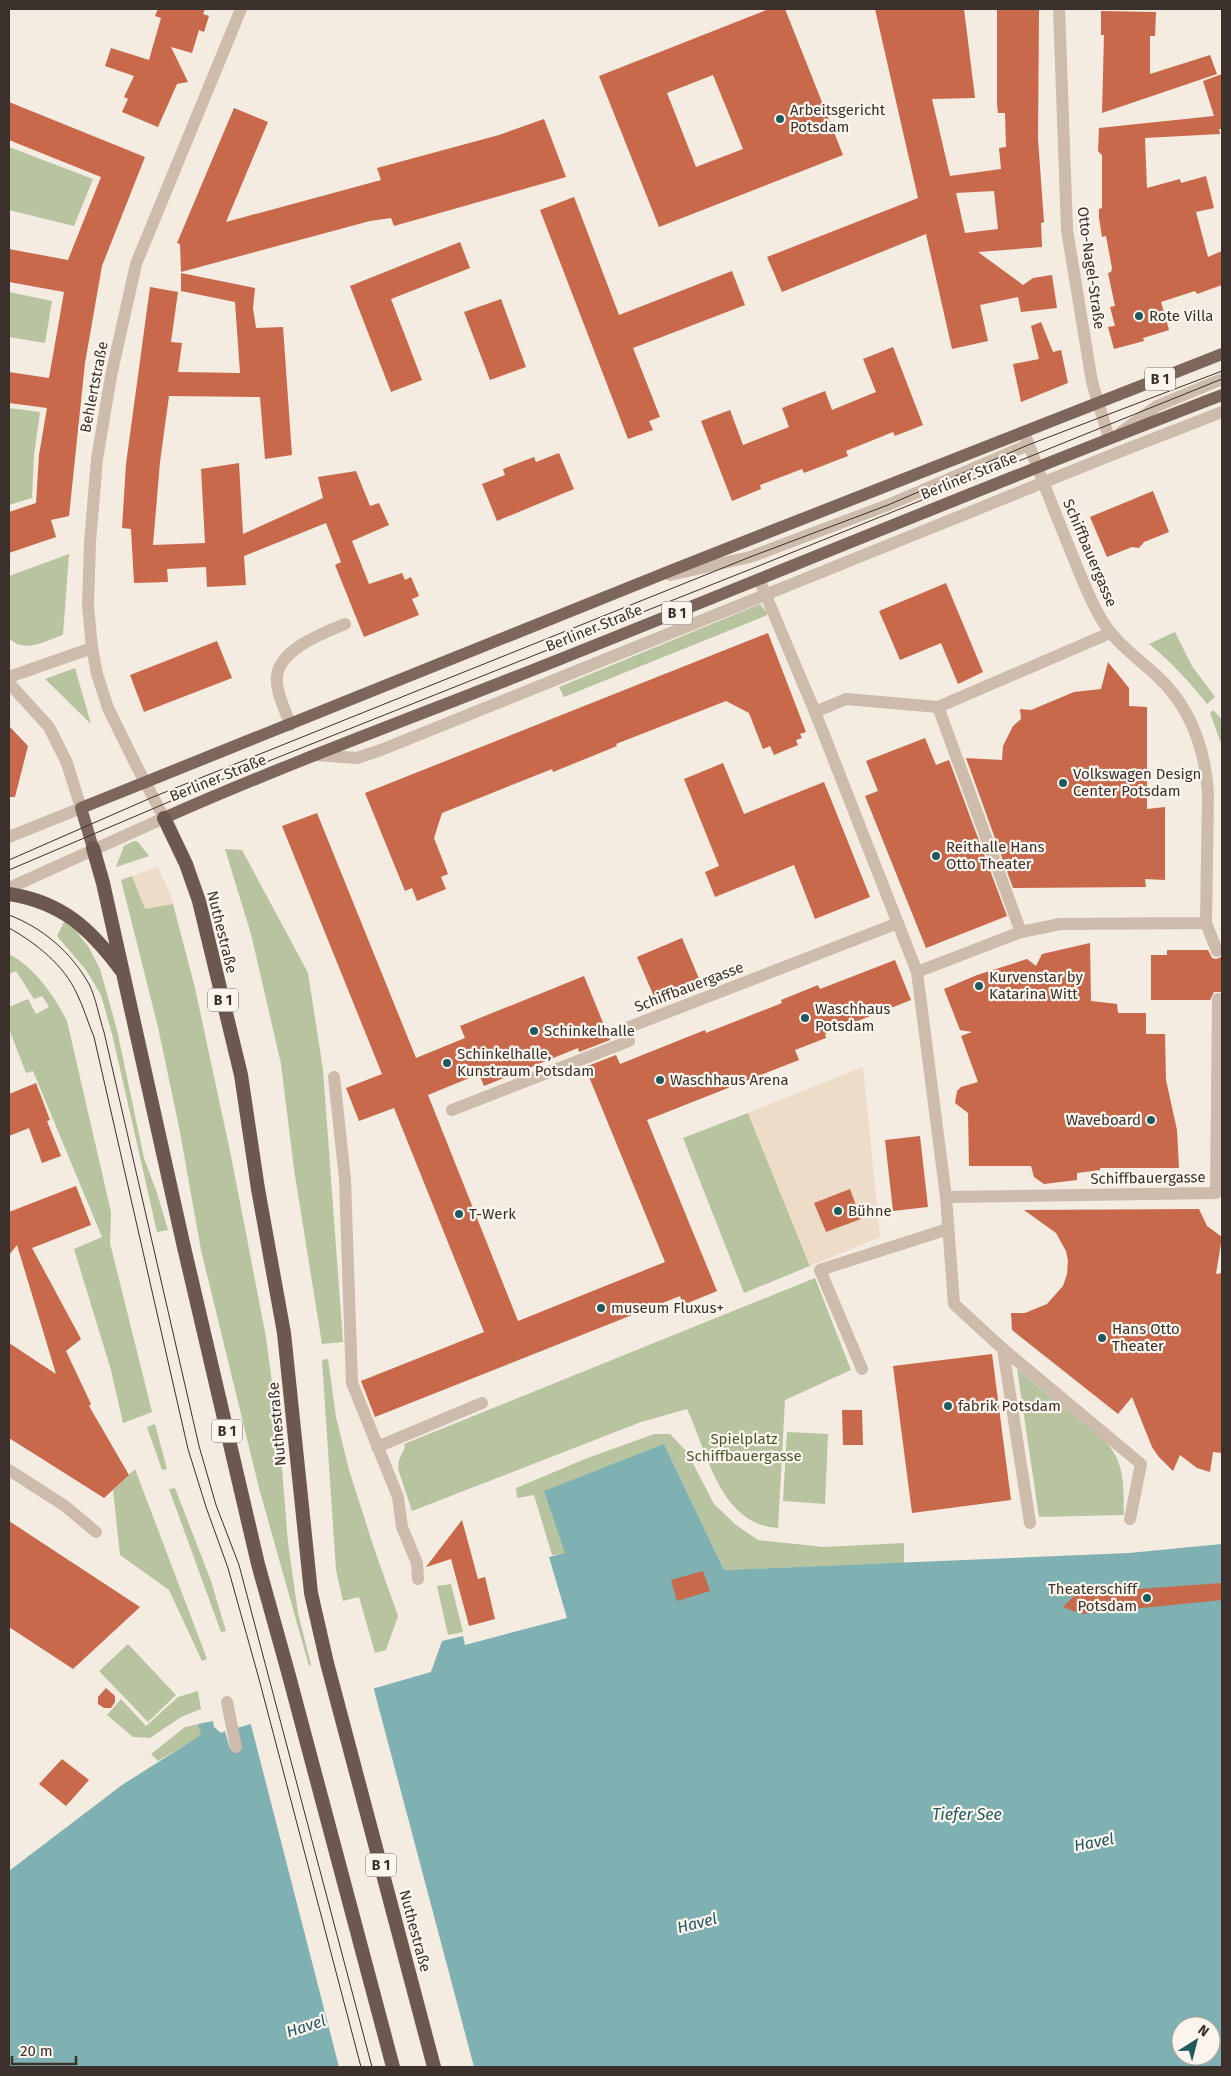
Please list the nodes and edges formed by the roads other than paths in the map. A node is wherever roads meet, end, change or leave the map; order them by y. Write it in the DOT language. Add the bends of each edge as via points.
graph roads {
  1 [pos="241,9"];
  2 [pos="1059,9"];
  3 [pos="1222,354"];
  4 [pos="1222,379"];
  5 [pos="1222,395"];
  6 [pos="1097,403"];
  7 [pos="1222,412"];
  8 [pos="1024,432"];
  9 [pos="1113,437"];
  10 [pos="1028,445"];
  11 [pos="1036,466"];
  12 [pos="1043,483"];
  13 [pos="647,580"];
  14 [pos="759,580"];
  15 [pos="766,596"];
  16 [pos="345,624"];
  17 [pos="1110,633"];
  18 [pos="92,648"];
  19 [pos="9,677"];
  20 [pos="9,683"];
  21 [pos="938,706"];
  22 [pos="815,712"];
  23 [pos="290,725"];
  24 [pos="315,755"];
  25 [pos="145,782"];
  26 [pos="81,808"];
  27 [pos="164,818"];
  28 [pos="9,837"];
  29 [pos="93,848"];
  30 [pos="9,888"];
  31 [pos="9,894"];
  32 [pos="898,923"];
  33 [pos="1206,923"];
  34 [pos="1022,932"];
  35 [pos="1217,951"];
  36 [pos="917,972"];
  37 [pos="124,974"];
  38 [pos="1218,999"];
  39 [pos="334,1078"];
  40 [pos="452,1110"];
  41 [pos="1219,1196"];
  42 [pos="946,1197"];
  43 [pos="948,1229"];
  44 [pos="1003,1349"];
  45 [pos="862,1369"];
  46 [pos="482,1403"];
  47 [pos="377,1447"];
  48 [pos="9,1470"];
  49 [pos="1130,1519"];
  50 [pos="1030,1523"];
  51 [pos="96,1532"];
  52 [pos="418,1579"];
  53 [pos="227,1702"];
  54 [pos="236,1747"];
  55 [pos="393,2067"];
  56 [pos="434,2067"];
  1 -- 18 [label="street, Behlertstraße" via="136,264 111,376 97,459 88,606"];
  2 -- 6 [label="street, Otto-Nagel-Straße" via="1067,230"];
  3 -- 6 [label="main road, Berliner Straße / B 1"];
  4 -- 9 [label="street" via="1157,406"];
  5 -- 9 [label="main road, Berliner Straße / B 1"];
  6 -- 8 [label="main road, Berliner Straße / B 1"];
  6 -- 9 [label="street, Otto-Nagel-Straße"];
  7 -- 12 [label="street"];
  8 -- 10 [label="street, Schiffbauergasse"];
  8 -- 13 [label="main road, Berliner Straße / B 1"];
  9 -- 11 [label="main road, Berliner Straße / B 1"];
  10 -- 11 [label="street, Schiffbauergasse"];
  10 -- 13 [label="street" via="888,505 750,557"];
  11 -- 12 [label="street, Schiffbauergasse"];
  11 -- 14 [label="main road, Berliner Straße / B 1"];
  12 -- 15 [label="street"];
  12 -- 17 [label="street, Schiffbauergasse" via="1084,583"];
  13 -- 23 [label="main road, Berliner Straße / B 1"];
  14 -- 15 [label="street"];
  14 -- 24 [label="main road, Berliner Straße / B 1"];
  15 -- 22 [label="street"];
  15 -- 24 [label="street" via="381,750 357,758"];
  16 -- 23 [label="street" via="312,638 291,653 279,667 277,678"];
  17 -- 21 [label="street"];
  17 -- 33 [label="street, Schiffbauergasse" via="1171,691 1198,738 1208,793"];
  18 -- 19 [label="street"];
  18 -- 25 [label="street, Behlertstraße" via="108,708"];
  20 -- 26 [label="street" via="49,727 67,763"];
  21 -- 22 [label="street" via="846,699"];
  21 -- 34 [label="street"];
  22 -- 32 [label="street"];
  23 -- 25 [label="main road, Berliner Straße / B 1"];
  24 -- 27 [label="main road, Berliner Straße / B 1"];
  25 -- 26 [label="main road, Berliner Straße / B 1"];
  25 -- 27 [label="street, Nuthestraße"];
  26 -- 28 [label="street, Berliner Straße"];
  26 -- 29 [label="main road, B 1"];
  27 -- 29 [label="street, Berliner Straße"];
  27 -- 56 [label="highway, Nuthestraße / B 1" via="186,864 198,901 241,1075 284,1334 311,1593"];
  29 -- 30 [label="street, Berliner Straße"];
  29 -- 37 [label="highway, B 1"];
  31 -- 37 [label="highway" via="46,903 83,925"];
  32 -- 36 [label="street"];
  32 -- 40 [label="street, Schiffbauergasse" via="624,1029 629,1041"];
  33 -- 34 [label="street" via="1060,924"];
  33 -- 35 [label="street, Schiffbauergasse"];
  34 -- 36 [label="street"];
  36 -- 42 [label="street"];
  37 -- 55 [label="highway, B 1" via="178,1225 258,1564"];
  38 -- 41 [label="street, Schiffbauergasse"];
  39 -- 47 [label="street" via="345,1179 352,1383"];
  41 -- 42 [label="street, Schiffbauergasse"];
  42 -- 43 [label="street"];
  43 -- 44 [label="street" via="954,1304"];
  43 -- 45 [label="street" via="820,1270"];
  44 -- 49 [label="street" via="1141,1464"];
  44 -- 50 [label="street"];
  46 -- 47 [label="street"];
  47 -- 52 [label="street" via="398,1497 402,1527 417,1563"];
  48 -- 51 [label="street" via="65,1506"];
  53 -- 54 [label="street"];
}
